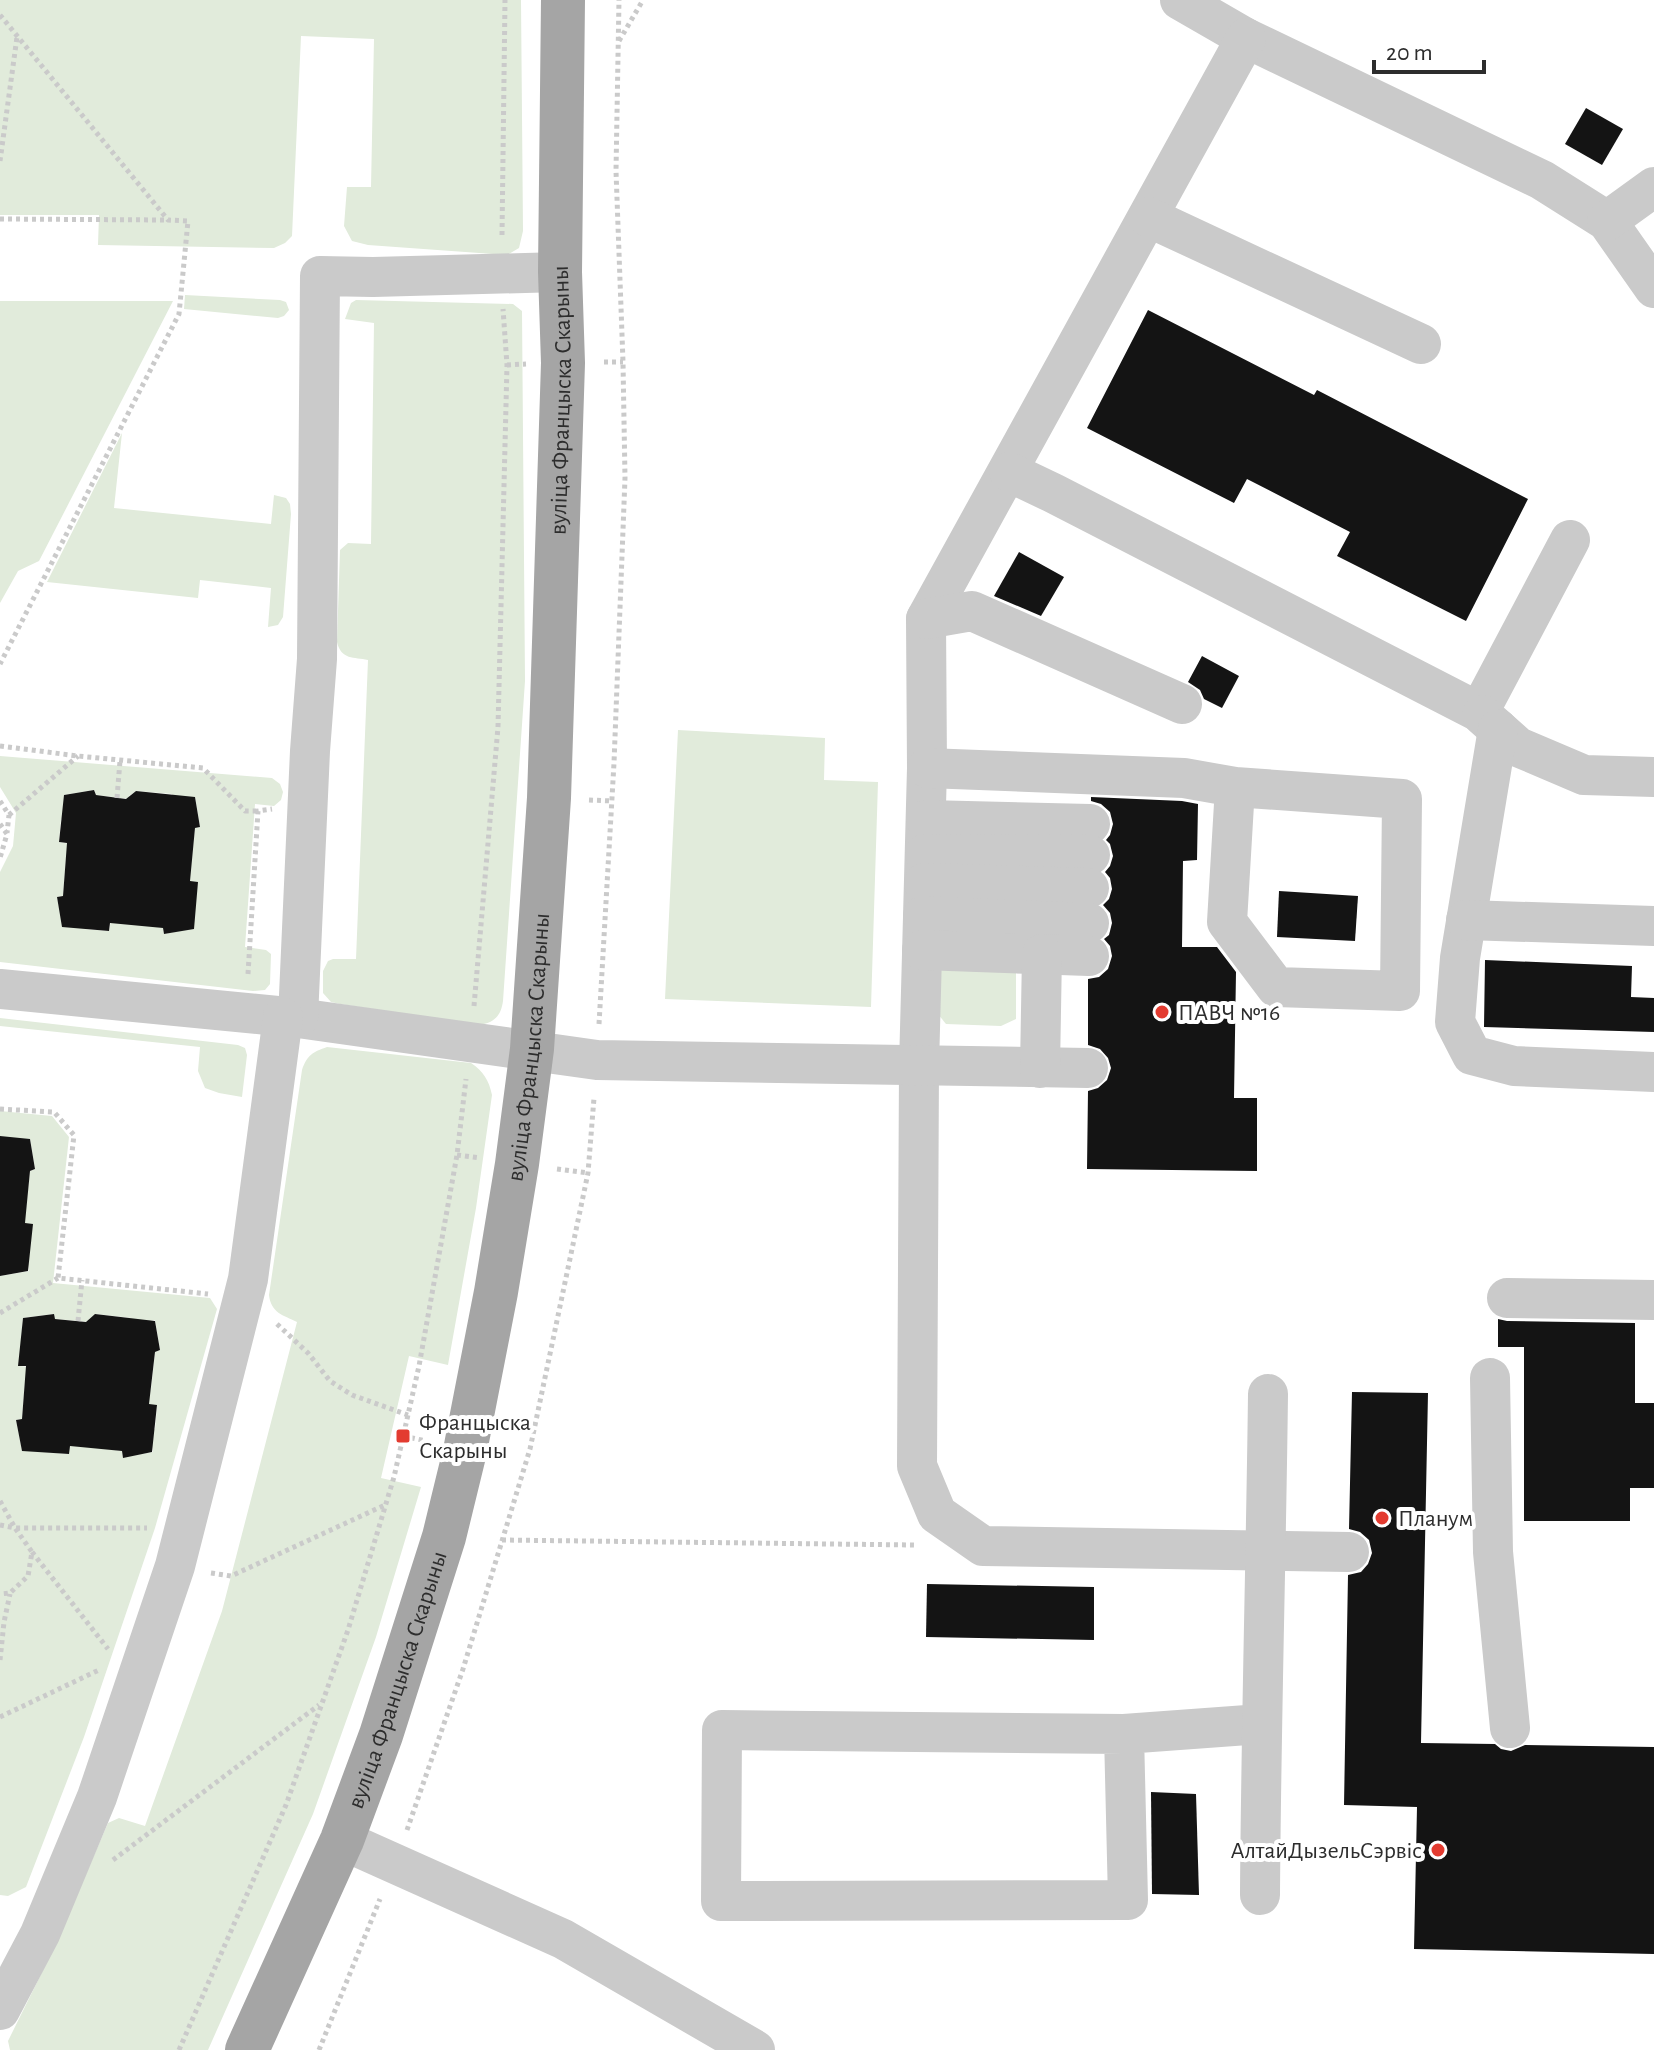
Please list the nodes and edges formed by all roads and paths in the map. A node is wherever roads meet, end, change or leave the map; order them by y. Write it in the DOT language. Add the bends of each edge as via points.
graph roads {
  1 [pos="505,0"];
  2 [pos="563,0"];
  3 [pos="619,0"];
  4 [pos="643,0"];
  5 [pos="1180,0"];
  6 [pos="0,15"];
  7 [pos="18,36"];
  8 [pos="1246,38"];
  9 [pos="618,42"];
  10 [pos="0,161"];
  11 [pos="1654,187"];
  12 [pos="1148,217"];
  13 [pos="0,219"];
  14 [pos="168,220"];
  15 [pos="1607,221"];
  16 [pos="560,272"];
  17 [pos="501,275"];
  18 [pos="1654,288"];
  19 [pos="1421,344"];
  20 [pos="1009,472"];
  21 [pos="1570,540"];
  22 [pos="926,619"];
  23 [pos="0,664"];
  24 [pos="1182,704"];
  25 [pos="1488,721"];
  26 [pos="0,746"];
  27 [pos="78,756"];
  28 [pos="120,761"];
  29 [pos="927,768"];
  30 [pos="1654,777"];
  31 [pos="1235,787"];
  32 [pos="117,798"];
  33 [pos="0,801"];
  34 [pos="272,809"];
  35 [pos="258,811"];
  36 [pos="9,815"];
  37 [pos="0,824"];
  38 [pos="7,834"];
  39 [pos="0,858"];
  40 [pos="924,885"];
  41 [pos="1089,889"];
  42 [pos="1466,920"];
  43 [pos="1654,926"];
  44 [pos="1042,954"];
  45 [pos="0,989"];
  46 [pos="601,1006"];
  47 [pos="277,1016"];
  48 [pos="471,1042"];
  49 [pos="532,1049"];
  50 [pos="919,1066"];
  51 [pos="1040,1068"];
  52 [pos="1088,1068"];
  53 [pos="1654,1072"];
  54 [pos="0,1109"];
  55 [pos="58,1278"];
  56 [pos="82,1280"];
  57 [pos="1507,1298"];
  58 [pos="242,1299"];
  59 [pos="1654,1300"];
  60 [pos="0,1313"];
  61 [pos="78,1321"];
  62 [pos="1490,1378"];
  63 [pos="1268,1394"];
  64 [pos="408,1415"];
  65 [pos="0,1501"];
  66 [pos="385,1505"];
  67 [pos="0,1525"];
  68 [pos="15,1528"];
  69 [pos="147,1528"];
  70 [pos="502,1540"];
  71 [pos="921,1545"];
  72 [pos="1266,1550"];
  73 [pos="32,1552"];
  74 [pos="1349,1552"];
  75 [pos="231,1576"];
  76 [pos="10,1593"];
  77 [pos="0,1594"];
  78 [pos="0,1615"];
  79 [pos="4,1622"];
  80 [pos="0,1660"];
  81 [pos="118,1661"];
  82 [pos="104,1667"];
  83 [pos="321,1703"];
  84 [pos="0,1717"];
  85 [pos="1261,1724"];
  86 [pos="1510,1728"];
  87 [pos="1124,1734"];
  88 [pos="342,1840"];
  89 [pos="106,1866"];
  90 [pos="1260,1895"];
  91 [pos="0,2010"];
  92 [pos="179,2050"];
  93 [pos="247,2050"];
  94 [pos="755,2050"];
  1 -- 17 [label="path"];
  2 -- 16 [label="main road, вуліца Францыска Скарыны"];
  3 -- 9 [label="path"];
  4 -- 9 [label="path"];
  5 -- 8 [label="lane"];
  6 -- 7 [label="path"];
  7 -- 10 [label="path"];
  7 -- 14 [label="path"];
  8 -- 12 [label="lane"];
  8 -- 15 [label="lane" via="1542,180"];
  9 -- 46 [label="path" via="616,171 625,478"];
  11 -- 15 [label="lane"];
  12 -- 19 [label="lane"];
  12 -- 20 [label="lane"];
  13 -- 14 [label="path"];
  14 -- 23 [label="path" via="188,221 179,314"];
  15 -- 18 [label="lane"];
  16 -- 17 [label="lane"];
  16 -- 49 [label="main road, вуліца Францыска Скарыны" via="563,363 550,783"];
  17 -- 47 [label="lane" via="320,276 317,659"];
  17 -- 48 [label="path" via="507,365 498,727"];
  20 -- 22 [label="lane"];
  20 -- 25 [label="lane"];
  21 -- 25 [label="lane"];
  22 -- 24 [label="lane" via="972,611"];
  22 -- 29 [label="lane"];
  25 -- 30 [label="lane" via="1518,747 1584,775"];
  25 -- 42 [label="lane"];
  26 -- 27 [label="path"];
  27 -- 28 [label="path"];
  27 -- 36 [label="path"];
  28 -- 32 [label="path"];
  28 -- 35 [label="path" via="203,768 245,811"];
  29 -- 31 [label="lane" via="1184,778"];
  29 -- 40 [label="lane"];
  31 -- 31 [label="lane" via="1402,799 1400,991 1276,987 1227,922"];
  33 -- 36 [label="path"];
  34 -- 35 [label="path"];
  35 -- 47 [label="path" via="247,997"];
  36 -- 38 [label="path"];
  37 -- 38 [label="path"];
  38 -- 39 [label="path"];
  40 -- 41 [label="lane"];
  40 -- 41 [label="lane"];
  40 -- 44 [label="lane"];
  40 -- 50 [label="lane"];
  41 -- 44 [label="lane"];
  42 -- 43 [label="lane"];
  42 -- 53 [label="lane" via="1455,1022 1472,1055 1514,1066"];
  44 -- 51 [label="lane"];
  45 -- 47 [label="lane"];
  47 -- 48 [label="lane"];
  47 -- 58 [label="lane"];
  48 -- 49 [label="lane"];
  48 -- 64 [label="path" via="457,1155"];
  49 -- 50 [label="lane" via="597,1060"];
  49 -- 88 [label="main road, вуліца Францыска Скарыны" via="496,1292 451,1508 381,1735"];
  50 -- 51 [label="lane"];
  50 -- 72 [label="lane" via="917,1466 937,1514 983,1546"];
  51 -- 52 [label="lane"];
  54 -- 55 [label="path" via="54,1112 74,1135"];
  55 -- 56 [label="path"];
  55 -- 60 [label="path"];
  56 -- 58 [label="path"];
  56 -- 61 [label="path"];
  57 -- 59 [label="lane"];
  58 -- 64 [label="path" via="308,1353 330,1381 352,1395"];
  58 -- 91 [label="lane" via="175,1566 102,1783 40,1934"];
  62 -- 86 [label="lane" via="1493,1552"];
  63 -- 72 [label="lane"];
  64 -- 66 [label="path"];
  65 -- 68 [label="path"];
  66 -- 75 [label="path"];
  66 -- 83 [label="path"];
  67 -- 68 [label="path"];
  68 -- 69 [label="path"];
  68 -- 73 [label="path"];
  70 -- 71 [label="path"];
  72 -- 74 [label="lane"];
  72 -- 85 [label="lane"];
  73 -- 76 [label="path" via="28,1576"];
  73 -- 81 [label="path"];
  76 -- 77 [label="path"];
  76 -- 79 [label="path"];
  78 -- 79 [label="path"];
  79 -- 80 [label="path"];
  82 -- 84 [label="path"];
  83 -- 89 [label="path"];
  83 -- 92 [label="path" via="286,1805"];
  85 -- 87 [label="lane"];
  85 -- 90 [label="lane"];
  87 -- 87 [label="lane" via="722,1730 721,1901 1128,1900"];
  88 -- 93 [label="main road, вуліца Францыска Скарыны"];
  88 -- 94 [label="lane" via="563,1939"];
}
